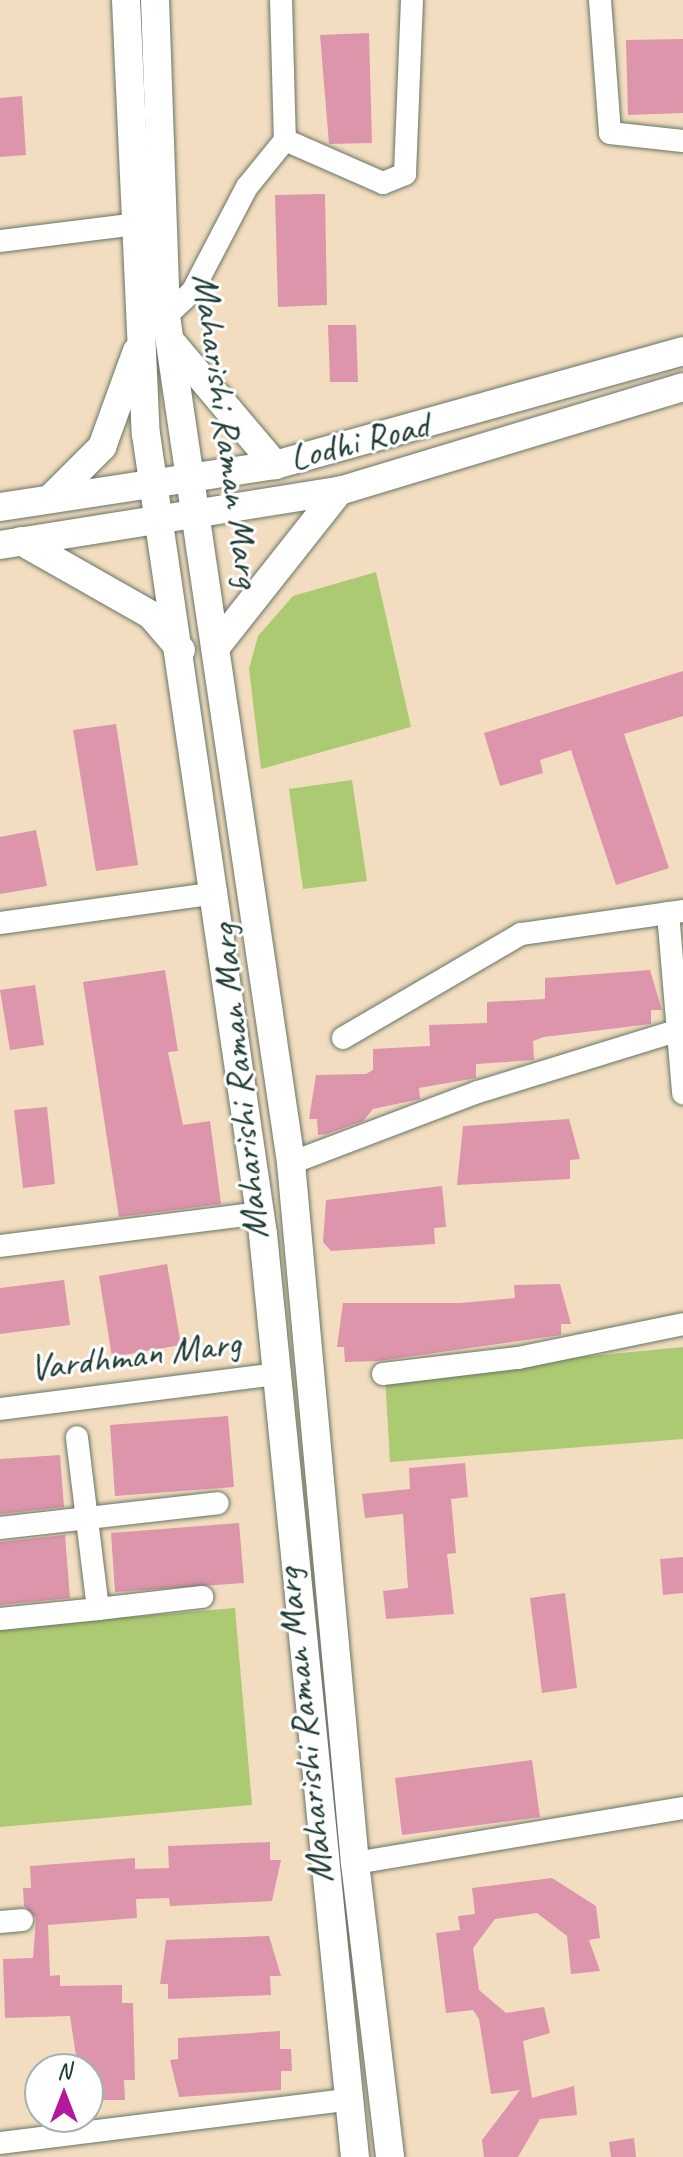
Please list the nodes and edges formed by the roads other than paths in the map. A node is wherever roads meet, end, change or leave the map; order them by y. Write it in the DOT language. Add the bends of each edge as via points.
graph roads {
  1 [pos="126,0"];
  2 [pos="155,0"];
  3 [pos="281,0"];
  4 [pos="412,0"];
  5 [pos="600,0"];
  6 [pos="285,140"];
  7 [pos="683,141"];
  8 [pos="137,224"];
  9 [pos="0,241"];
  10 [pos="168,329"];
  11 [pos="141,342"];
  12 [pos="683,351"];
  13 [pos="683,387"];
  14 [pos="275,465"];
  15 [pos="193,477"];
  16 [pos="153,483"];
  17 [pos="339,491"];
  18 [pos="50,499"];
  19 [pos="0,507"];
  20 [pos="198,513"];
  21 [pos="159,517"];
  22 [pos="11,543"];
  23 [pos="219,643"];
  24 [pos="181,651"];
  25 [pos="216,893"];
  26 [pos="676,912"];
  27 [pos="0,923"];
  28 [pos="680,1029"];
  29 [pos="343,1038"];
  30 [pos="683,1093"];
  31 [pos="291,1163"];
  32 [pos="260,1213"];
  33 [pos="0,1246"];
  34 [pos="683,1324"];
  35 [pos="279,1374"];
  36 [pos="383,1374"];
  37 [pos="0,1409"];
  38 [pos="77,1437"];
  39 [pos="218,1503"];
  40 [pos="90,1518"];
  41 [pos="0,1528"];
  42 [pos="202,1597"];
  43 [pos="98,1609"];
  44 [pos="0,1619"];
  45 [pos="683,1808"];
  46 [pos="355,1863"];
  47 [pos="347,2100"];
  48 [pos="0,2143"];
  49 [pos="355,2157"];
  50 [pos="390,2157"];
  1 -- 8 [label="main road, Maharishi Raman Marg"];
  2 -- 10 [label="main road, Maharishi Raman Marg"];
  3 -- 6 [label="street"];
  4 -- 6 [label="street" via="405,174 383,183"];
  5 -- 7 [label="street" via="610,133"];
  6 -- 10 [label="street" via="247,187"];
  8 -- 9 [label="street"];
  8 -- 11 [label="main road, Maharishi Raman Marg"];
  10 -- 14 [label="main road"];
  10 -- 15 [label="main road, Maharishi Raman Marg"];
  11 -- 16 [label="main road, Maharishi Raman Marg"];
  11 -- 18 [label="main road" via="102,447"];
  12 -- 14 [label="main road, Lodhi Road"];
  13 -- 17 [label="main road, Lodhi Road"];
  14 -- 15 [label="main road, Lodhi Road"];
  15 -- 16 [label="main road, Lodhi Road"];
  15 -- 20 [label="main road, Maharishi Raman Marg"];
  16 -- 18 [label="main road, Lodhi Road"];
  16 -- 21 [label="main road, Maharishi Raman Marg"];
  17 -- 20 [label="main road, Lodhi Road"];
  17 -- 23 [label="main road"];
  18 -- 19 [label="main road, Lodhi Road"];
  20 -- 21 [label="main road, Lodhi Road"];
  20 -- 23 [label="main road, Maharishi Raman Marg"];
  21 -- 22 [label="main road, Lodhi Road"];
  21 -- 24 [label="main road, Maharishi Raman Marg"];
  22 -- 24 [label="main road" via="151,615"];
  23 -- 31 [label="main road, Maharishi Raman Marg"];
  24 -- 25 [label="main road, Maharishi Raman Marg"];
  25 -- 27 [label="street"];
  25 -- 32 [label="main road, Maharishi Raman Marg"];
  26 -- 28 [label="street"];
  26 -- 29 [label="street" via="537,930 501,941"];
  28 -- 30 [label="street"];
  28 -- 31 [label="street" via="478,1092"];
  31 -- 46 [label="main road, Maharishi Raman Marg"];
  32 -- 33 [label="street"];
  32 -- 35 [label="main road, Maharishi Raman Marg"];
  34 -- 36 [label="street" via="518,1358"];
  35 -- 37 [label="street, Vardhman Marg"];
  35 -- 47 [label="main road, Maharishi Raman Marg"];
  38 -- 40 [label="street"];
  39 -- 40 [label="street"];
  40 -- 41 [label="street"];
  40 -- 43 [label="street"];
  42 -- 43 [label="street"];
  43 -- 44 [label="street"];
  45 -- 46 [label="street"];
  46 -- 50 [label="main road, Maharishi Raman Marg"];
  47 -- 48 [label="street"];
  47 -- 49 [label="main road, Maharishi Raman Marg"];
}
